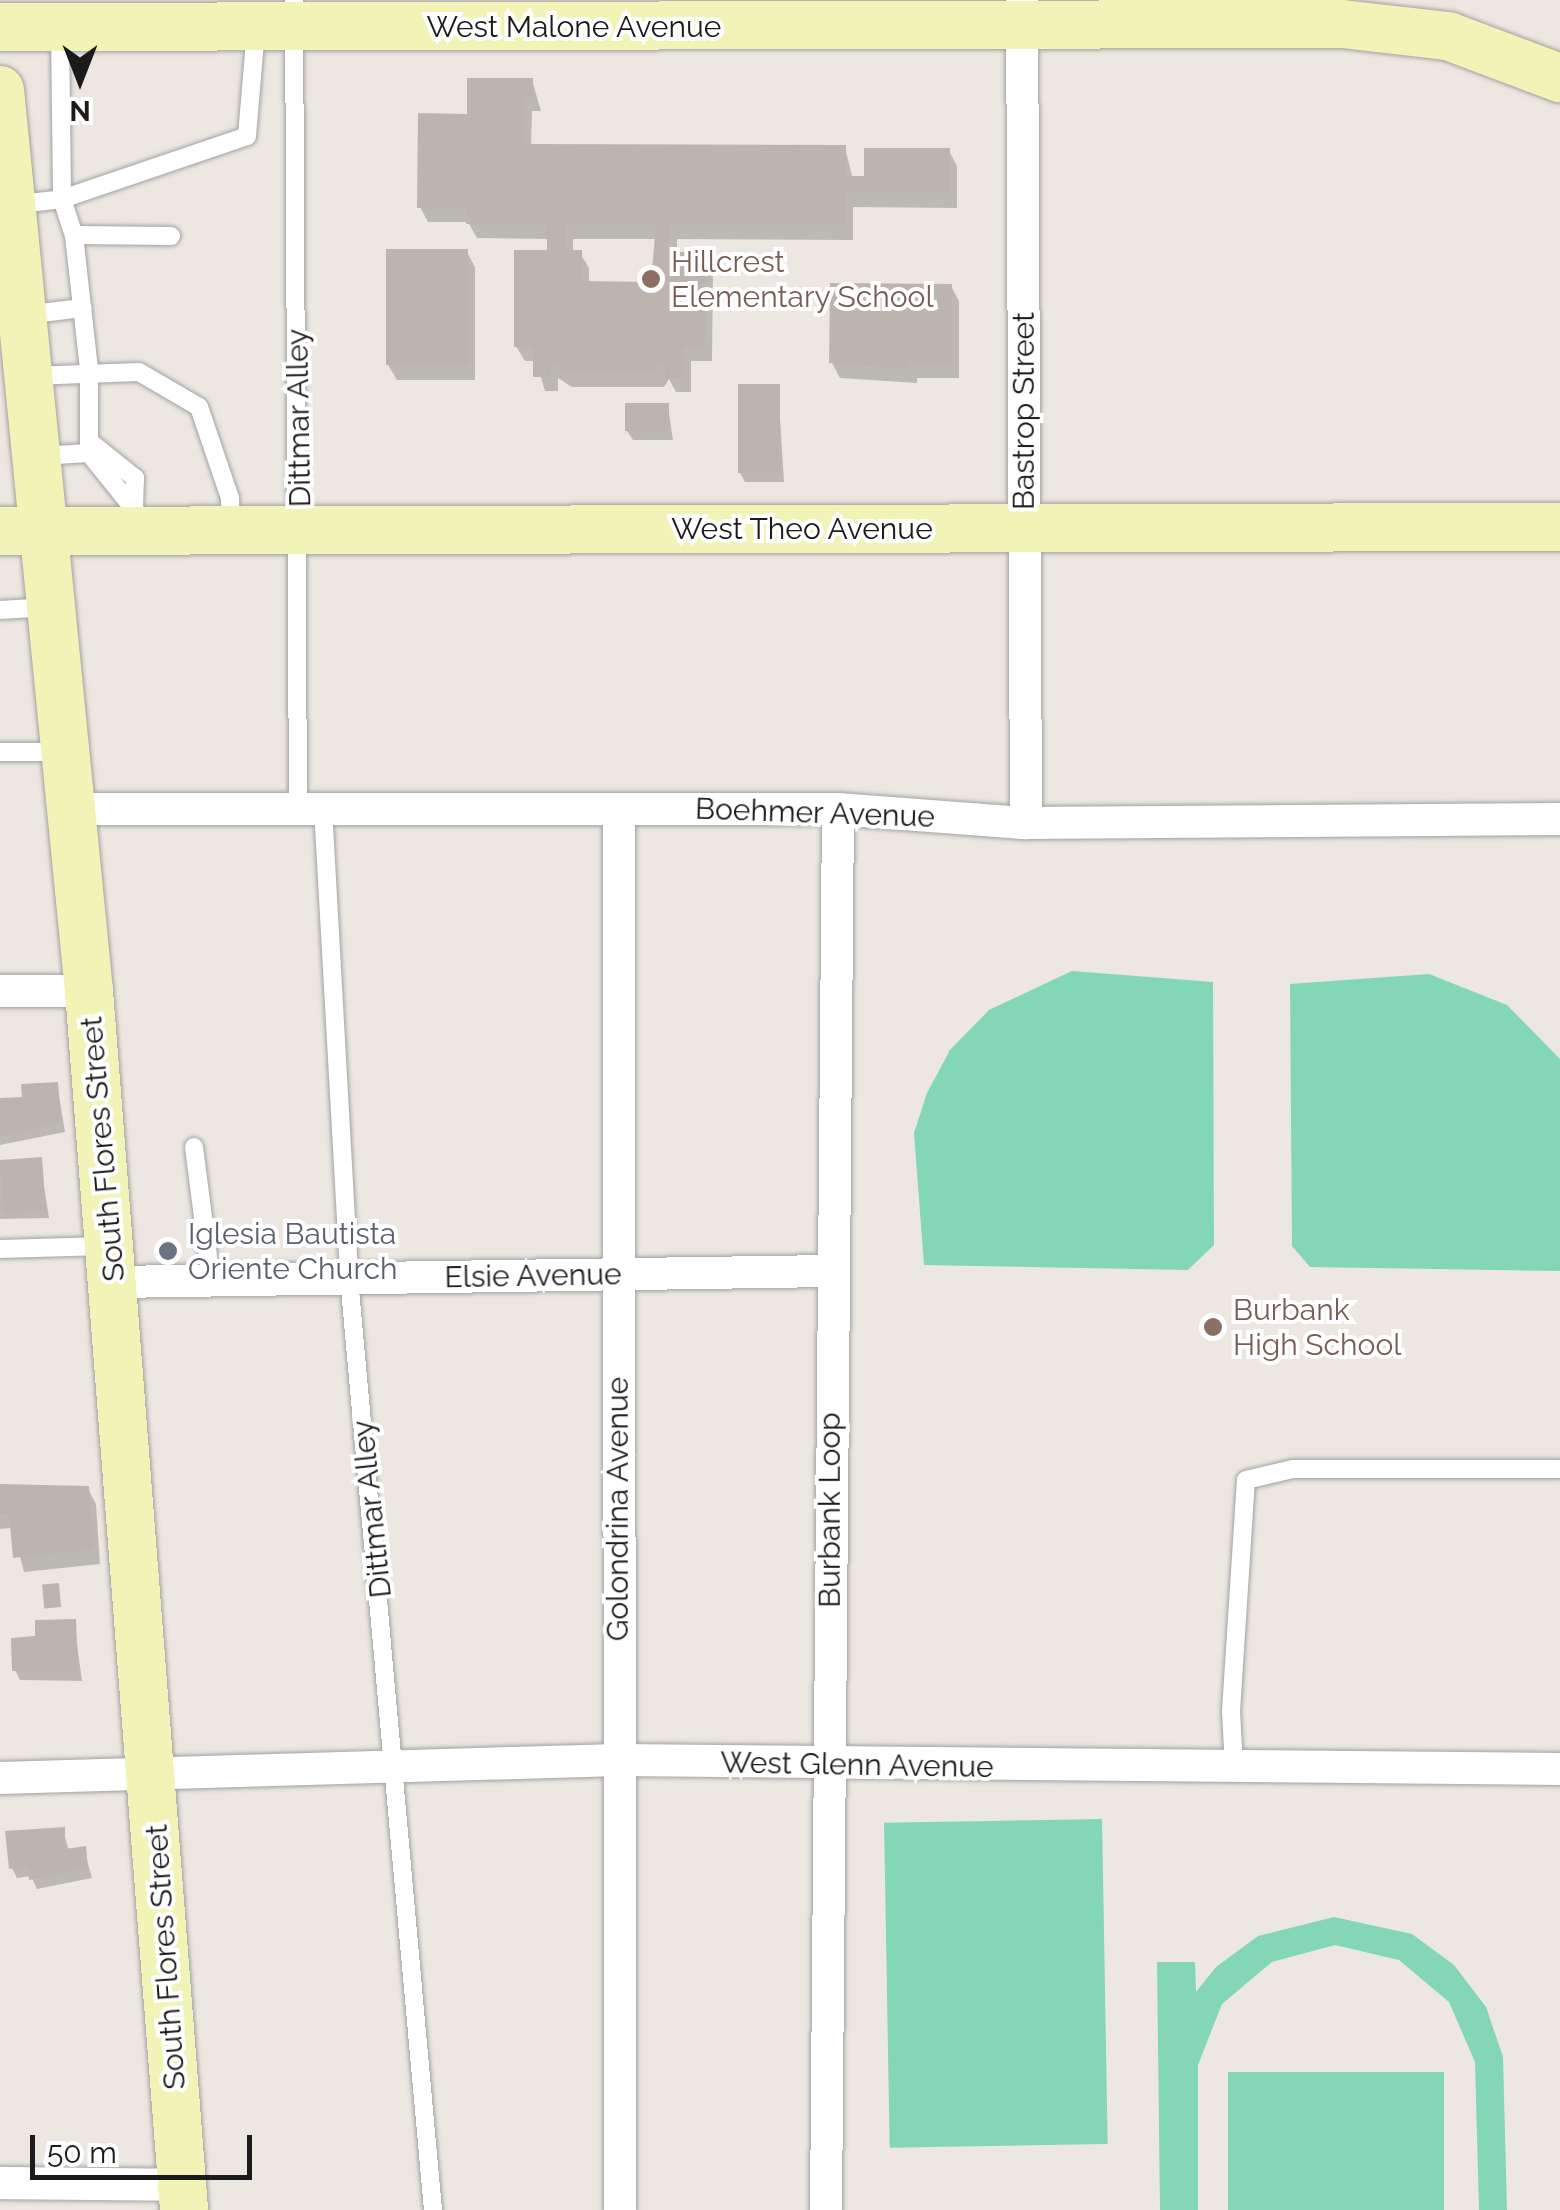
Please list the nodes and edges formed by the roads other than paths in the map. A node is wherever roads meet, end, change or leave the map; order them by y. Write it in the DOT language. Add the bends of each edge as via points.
graph roads {
  1 [pos="1022,12"];
  2 [pos="548,14"];
  3 [pos="281,18"];
  4 [pos="0,27"];
  5 [pos="60,27"];
  6 [pos="1560,78"];
  7 [pos="0,90"];
  8 [pos="62,199"];
  9 [pos="12,205"];
  10 [pos="74,235"];
  11 [pos="171,236"];
  12 [pos="83,308"];
  13 [pos="24,315"];
  14 [pos="89,369"];
  15 [pos="29,376"];
  16 [pos="89,447"];
  17 [pos="36,456"];
  18 [pos="143,520"];
  19 [pos="1560,527"];
  20 [pos="1024,528"];
  21 [pos="231,530"];
  22 [pos="301,530"];
  23 [pos="22,531"];
  24 [pos="50,607"];
  25 [pos="0,610"];
  26 [pos="0,752"];
  27 [pos="64,752"];
  28 [pos="310,808"];
  29 [pos="69,809"];
  30 [pos="619,809"];
  31 [pos="838,810"];
  32 [pos="1560,820"];
  33 [pos="1026,823"];
  34 [pos="0,991"];
  35 [pos="89,991"];
  36 [pos="194,1147"];
  37 [pos="0,1249"];
  38 [pos="112,1264"];
  39 [pos="832,1272"];
  40 [pos="617,1275"];
  41 [pos="349,1278"];
  42 [pos="211,1280"];
  43 [pos="1560,1469"];
  44 [pos="619,1760"];
  45 [pos="397,1762"];
  46 [pos="829,1767"];
  47 [pos="1234,1768"];
  48 [pos="1560,1769"];
  49 [pos="154,1777"];
  50 [pos="0,1778"];
  51 [pos="0,2183"];
  52 [pos="183,2198"];
  53 [pos="433,2210"];
  54 [pos="620,2210"];
  55 [pos="826,2210"];
  1 -- 2 [label="street, West Malone Avenue"];
  1 -- 6 [label="street, West Malone Avenue" via="1404,28 1448,36"];
  1 -- 20 [label="street, Bastrop Street"];
  2 -- 3 [label="street, West Malone Avenue"];
  3 -- 5 [label="street, West Malone Avenue"];
  3 -- 8 [label="lane" via="247,136"];
  3 -- 22 [label="lane, Dittmar Alley"];
  4 -- 5 [label="street, West Malone Avenue"];
  5 -- 8 [label="lane"];
  7 -- 9 [label="street, South Flores Street"];
  8 -- 9 [label="lane"];
  8 -- 10 [label="lane"];
  9 -- 13 [label="street, South Flores Street"];
  10 -- 11 [label="lane"];
  10 -- 12 [label="lane"];
  12 -- 13 [label="lane"];
  12 -- 14 [label="lane"];
  13 -- 15 [label="street, South Flores Street"];
  14 -- 15 [label="lane"];
  14 -- 16 [label="lane"];
  14 -- 21 [label="lane" via="139,372 199,407 230,498"];
  15 -- 17 [label="street, South Flores Street"];
  16 -- 17 [label="lane"];
  16 -- 18 [label="lane" via="134,478"];
  17 -- 23 [label="street, South Flores Street"];
  18 -- 21 [label="street, West Theo Avenue"];
  18 -- 23 [label="street, West Theo Avenue"];
  19 -- 20 [label="street, West Theo Avenue"];
  20 -- 22 [label="street, West Theo Avenue"];
  20 -- 33 [label="street, Bastrop Street"];
  21 -- 22 [label="street, West Theo Avenue"];
  22 -- 28 [label="lane, Dittmar Alley"];
  23 -- 24 [label="street, South Flores Street"];
  24 -- 25 [label="lane"];
  24 -- 27 [label="street, South Flores Street"];
  26 -- 27 [label="lane"];
  27 -- 29 [label="street, South Flores Street"];
  28 -- 29 [label="street, Boehmer Avenue"];
  28 -- 30 [label="street, Boehmer Avenue"];
  28 -- 41 [label="lane, Dittmar Alley"];
  29 -- 35 [label="street, South Flores Street"];
  30 -- 31 [label="street, Boehmer Avenue"];
  30 -- 40 [label="street, Golondrina Avenue"];
  31 -- 33 [label="street, Boehmer Avenue"];
  31 -- 39 [label="street, Burbank Loop"];
  32 -- 33 [label="street, Boehmer Avenue"];
  34 -- 35 [label="street"];
  35 -- 38 [label="street, South Flores Street"];
  36 -- 42 [label="lane"];
  37 -- 38 [label="lane"];
  38 -- 42 [label="street, Elsie Avenue"];
  38 -- 49 [label="street, South Flores Street"];
  39 -- 40 [label="street, Elsie Avenue"];
  39 -- 46 [label="street, Burbank Loop"];
  40 -- 41 [label="street, Elsie Avenue"];
  40 -- 44 [label="street, Golondrina Avenue"];
  41 -- 42 [label="street, Elsie Avenue"];
  41 -- 45 [label="lane, Dittmar Alley"];
  43 -- 47 [label="lane" via="1293,1468 1246,1480 1231,1711"];
  44 -- 45 [label="street, West Glenn Avenue"];
  44 -- 46 [label="street, West Glenn Avenue"];
  44 -- 54 [label="street, Golondrina Avenue"];
  45 -- 49 [label="street, West Glenn Avenue"];
  45 -- 53 [label="lane, Dittmar Alley"];
  46 -- 47 [label="street, West Glenn Avenue"];
  46 -- 55 [label="street, Burbank Loop"];
  47 -- 48 [label="street, West Glenn Avenue"];
  49 -- 50 [label="street, West Glenn Avenue"];
  49 -- 52 [label="street, South Flores Street"];
  51 -- 52 [label="street"];
}
